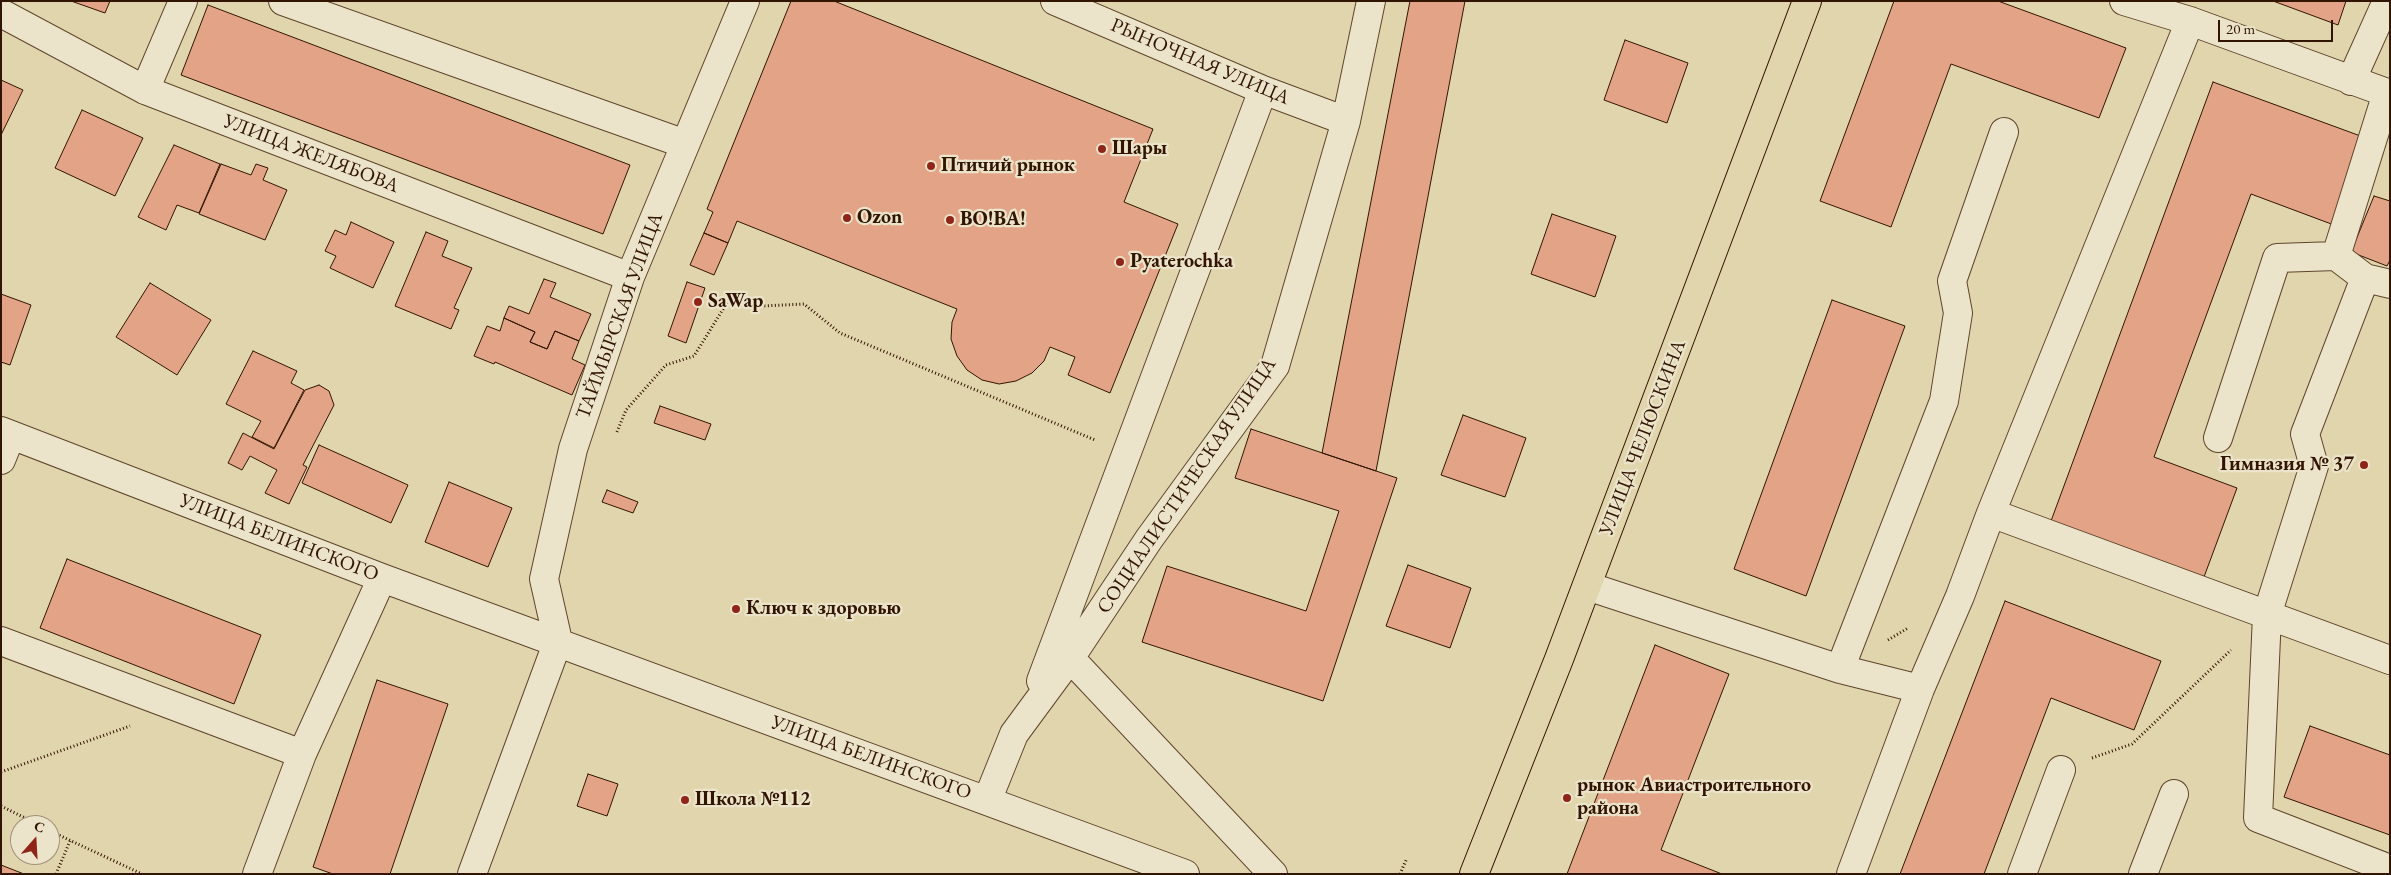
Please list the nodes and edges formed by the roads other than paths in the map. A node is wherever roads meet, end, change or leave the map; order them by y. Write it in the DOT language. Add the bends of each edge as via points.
graph roads {
  1 [pos="183,1"];
  2 [pos="282,1"];
  3 [pos="745,1"];
  4 [pos="1055,1"];
  5 [pos="1372,1"];
  6 [pos="1807,1"];
  7 [pos="2124,1"];
  8 [pos="2387,1"];
  9 [pos="1,13"];
  10 [pos="2190,21"];
  11 [pos="2350,81"];
  12 [pos="145,90"];
  13 [pos="1263,90"];
  14 [pos="2388,94"];
  15 [pos="1346,121"];
  16 [pos="2004,132"];
  17 [pos="685,144"];
  18 [pos="2336,256"];
  19 [pos="630,277"];
  20 [pos="2377,281"];
  21 [pos="6,433"];
  22 [pos="2218,438"];
  23 [pos="1,460"];
  24 [pos="1991,513"];
  25 [pos="382,578"];
  26 [pos="1587,586"];
  27 [pos="2268,615"];
  28 [pos="1,641"];
  29 [pos="558,642"];
  30 [pos="1070,658"];
  31 [pos="2390,660"];
  32 [pos="1840,669"];
  33 [pos="1920,689"];
  34 [pos="1029,713"];
  35 [pos="302,754"];
  36 [pos="2061,770"];
  37 [pos="2174,794"];
  38 [pos="987,801"];
  39 [pos="2390,868"];
  40 [pos="257,874"];
  41 [pos="472,874"];
  42 [pos="1185,874"];
  43 [pos="1273,874"];
  44 [pos="1474,874"];
  45 [pos="1851,874"];
  46 [pos="2022,874"];
  47 [pos="2143,874"];
  1 -- 12 [label="street"];
  2 -- 17 [label="street"];
  3 -- 17 [label="street, ТАЙМЫРСКАЯ УЛИЦА"];
  4 -- 13 [label="street, РЫНОЧНАЯ УЛИЦА"];
  5 -- 15 [label="street, СОЦИАЛИСТИЧЕСКАЯ УЛИЦА"];
  6 -- 26 [label="main road, УЛИЦА ЧЕЛЮСКИНА"];
  7 -- 10 [label="street"];
  8 -- 11 [label="street"];
  9 -- 12 [label="street, УЛИЦА ЖЕЛЯБОВА"];
  10 -- 11 [label="street"];
  10 -- 24 [label="street"];
  11 -- 14 [label="street"];
  12 -- 19 [label="street, УЛИЦА ЖЕЛЯБОВА"];
  13 -- 15 [label="street, РЫНОЧНАЯ УЛИЦА"];
  13 -- 34 [label="street"];
  14 -- 18 [label="street"];
  15 -- 30 [label="street, СОЦИАЛИСТИЧЕСКАЯ УЛИЦА" via="1275,366 1149,539"];
  16 -- 32 [label="street" via="1952,281 1958,313 1944,401"];
  17 -- 19 [label="street, ТАЙМЫРСКАЯ УЛИЦА"];
  18 -- 20 [label="street"];
  18 -- 22 [label="street" via="2277,258"];
  19 -- 29 [label="street, ТАЙМЫРСКАЯ УЛИЦА" via="573,449 544,579"];
  20 -- 27 [label="street" via="2306,434 2314,466"];
  21 -- 23 [label="street"];
  21 -- 25 [label="street, УЛИЦА БЕЛИНСКОГО"];
  24 -- 27 [label="street"];
  24 -- 33 [label="street"];
  25 -- 29 [label="street, УЛИЦА БЕЛИНСКОГО"];
  25 -- 35 [label="street"];
  26 -- 32 [label="street"];
  26 -- 44 [label="main road, УЛИЦА ЧЕЛЮСКИНА"];
  27 -- 31 [label="street"];
  27 -- 39 [label="street" via="2258,818"];
  28 -- 35 [label="street"];
  29 -- 38 [label="street, УЛИЦА БЕЛИНСКОГО"];
  29 -- 41 [label="street"];
  30 -- 34 [label="street, СОЦИАЛИСТИЧЕСКАЯ УЛИЦА"];
  30 -- 43 [label="street"];
  32 -- 33 [label="street"];
  33 -- 45 [label="street"];
  34 -- 38 [label="street, СОЦИАЛИСТИЧЕСКАЯ УЛИЦА" via="1014,734"];
  35 -- 40 [label="street"];
  36 -- 46 [label="street"];
  37 -- 47 [label="street"];
  38 -- 42 [label="street, УЛИЦА БЕЛИНСКОГО"];
}
